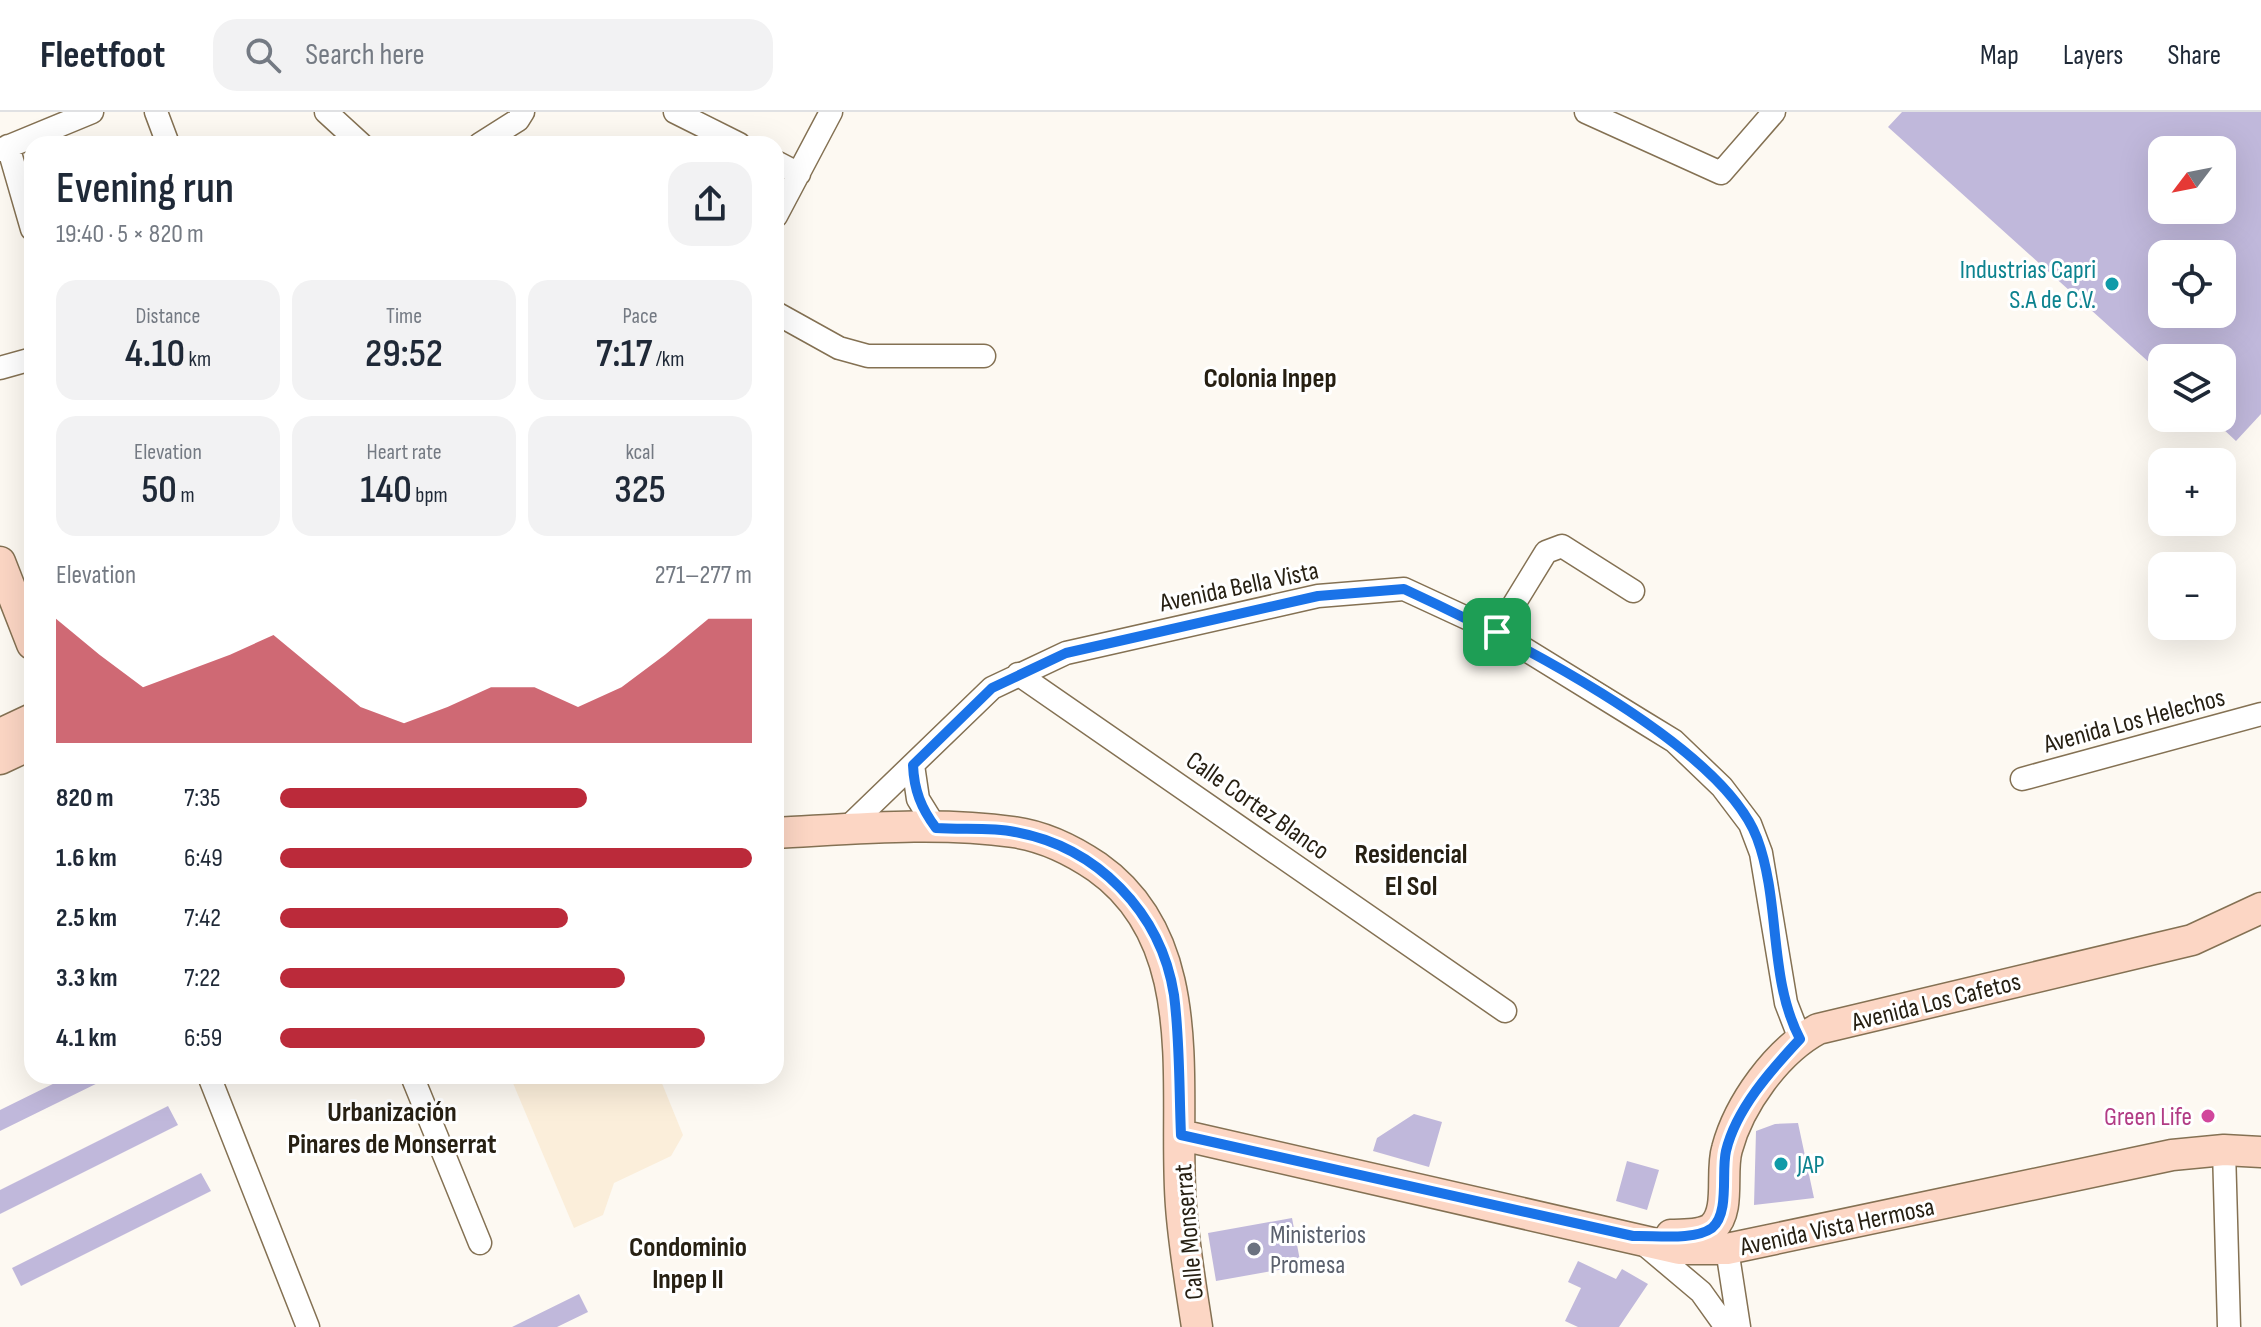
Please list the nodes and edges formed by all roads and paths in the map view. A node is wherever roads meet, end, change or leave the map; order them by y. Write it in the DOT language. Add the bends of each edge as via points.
graph roads {
  1 [pos="92,112"];
  2 [pos="156,112"];
  3 [pos="326,112"];
  4 [pos="523,112"];
  5 [pos="675,112"];
  6 [pos="831,112"];
  7 [pos="1586,112"];
  8 [pos="1774,112"];
  9 [pos="33,136"];
  10 [pos="165,136"];
  11 [pos="352,136"];
  12 [pos="493,136"];
  13 [pos="723,136"];
  14 [pos="24,140"];
  15 [pos="4,148"];
  16 [pos="784,166"];
  17 [pos="799,174"];
  18 [pos="784,201"];
  19 [pos="24,206"];
  20 [pos="784,317"];
  21 [pos="984,356"];
  22 [pos="24,361"];
  23 [pos="0,368"];
  24 [pos="1,570"];
  25 [pos="1633,591"];
  26 [pos="24,625"];
  27 [pos="1497,632"];
  28 [pos="1018,674"];
  29 [pos="2261,714"];
  30 [pos="24,723"];
  31 [pos="0,734"];
  32 [pos="24,748"];
  33 [pos="0,759"];
  34 [pos="913,765"];
  35 [pos="2022,779"];
  36 [pos="936,828"];
  37 [pos="846,829"];
  38 [pos="784,833"];
  39 [pos="2261,908"];
  40 [pos="1505,1011"];
  41 [pos="1800,1039"];
  42 [pos="212,1084"];
  43 [pos="415,1084"];
  44 [pos="1181,1135"];
  45 [pos="2224,1150"];
  46 [pos="2261,1152"];
  47 [pos="1721,1213"];
  48 [pos="1804,1233"];
  49 [pos="1633,1236"];
  50 [pos="480,1243"];
  51 [pos="1727,1249"];
  52 [pos="308,1327"];
  53 [pos="1197,1327"];
  54 [pos="1726,1327"];
  55 [pos="1739,1327"];
  56 [pos="2229,1327"];
  1 -- 9 [label="street"];
  2 -- 10 [label="street"];
  3 -- 11 [label="street"];
  4 -- 12 [label="street"];
  5 -- 13 [label="street"];
  6 -- 17 [label="street"];
  7 -- 8 [label="street" via="1721,173"];
  14 -- 15 [label="street"];
  15 -- 19 [label="street"];
  16 -- 17 [label="street"];
  17 -- 18 [label="street"];
  20 -- 21 [label="street" via="839,348 868,356"];
  22 -- 23 [label="street"];
  24 -- 26 [label="street"];
  25 -- 27 [label="street" via="1562,546 1554,547"];
  27 -- 28 [label="street, Avenida Bella Vista" via="1404,589 1318,596 1066,653"];
  27 -- 41 [label="street, Avenida Bella Vista" via="1674,741 1739,807 1764,862 1786,1003"];
  28 -- 34 [label="street, Avenida Bella Vista" via="992,688"];
  28 -- 40 [label="street, Calle Cortez Blanco"];
  29 -- 35 [label="street, Avenida Los Helechos"];
  30 -- 31 [label="street"];
  32 -- 33 [label="street"];
  34 -- 36 [label="street" via="918,799"];
  34 -- 37 [label="street, Avenida Bella Vista"];
  36 -- 37 [label="street, Calle Monserrat"];
  36 -- 44 [label="street, Calle Monserrat" via="1015,832 1060,845 1114,879 1140,909 1160,946 1174,996"];
  37 -- 38 [label="street, Calle Monserrat"];
  39 -- 41 [label="street, Avenida Los Cafetos" via="2192,940 1818,1029"];
  41 -- 47 [label="street, Avenida Los Cafetos" via="1771,1070 1737,1125 1726,1150"];
  42 -- 52 [label="street"];
  43 -- 50 [label="street"];
  44 -- 49 [label="street, Avenida Vista Hermosa"];
  44 -- 53 [label="street, Calle Monserrat" via="1181,1205"];
  45 -- 46 [label="street, Avenida Vista Hermosa"];
  45 -- 48 [label="street, Avenida Vista Hermosa" via="2172,1155"];
  45 -- 56 [label="street"];
  47 -- 48 [label="street" via="1741,1234"];
  47 -- 49 [label="street" via="1703,1232"];
  48 -- 51 [label="street, Avenida Vista Hermosa"];
  49 -- 51 [label="street, Avenida Vista Hermosa" via="1679,1249"];
  49 -- 54 [label="street" via="1701,1292"];
  51 -- 55 [label="street"];
}
